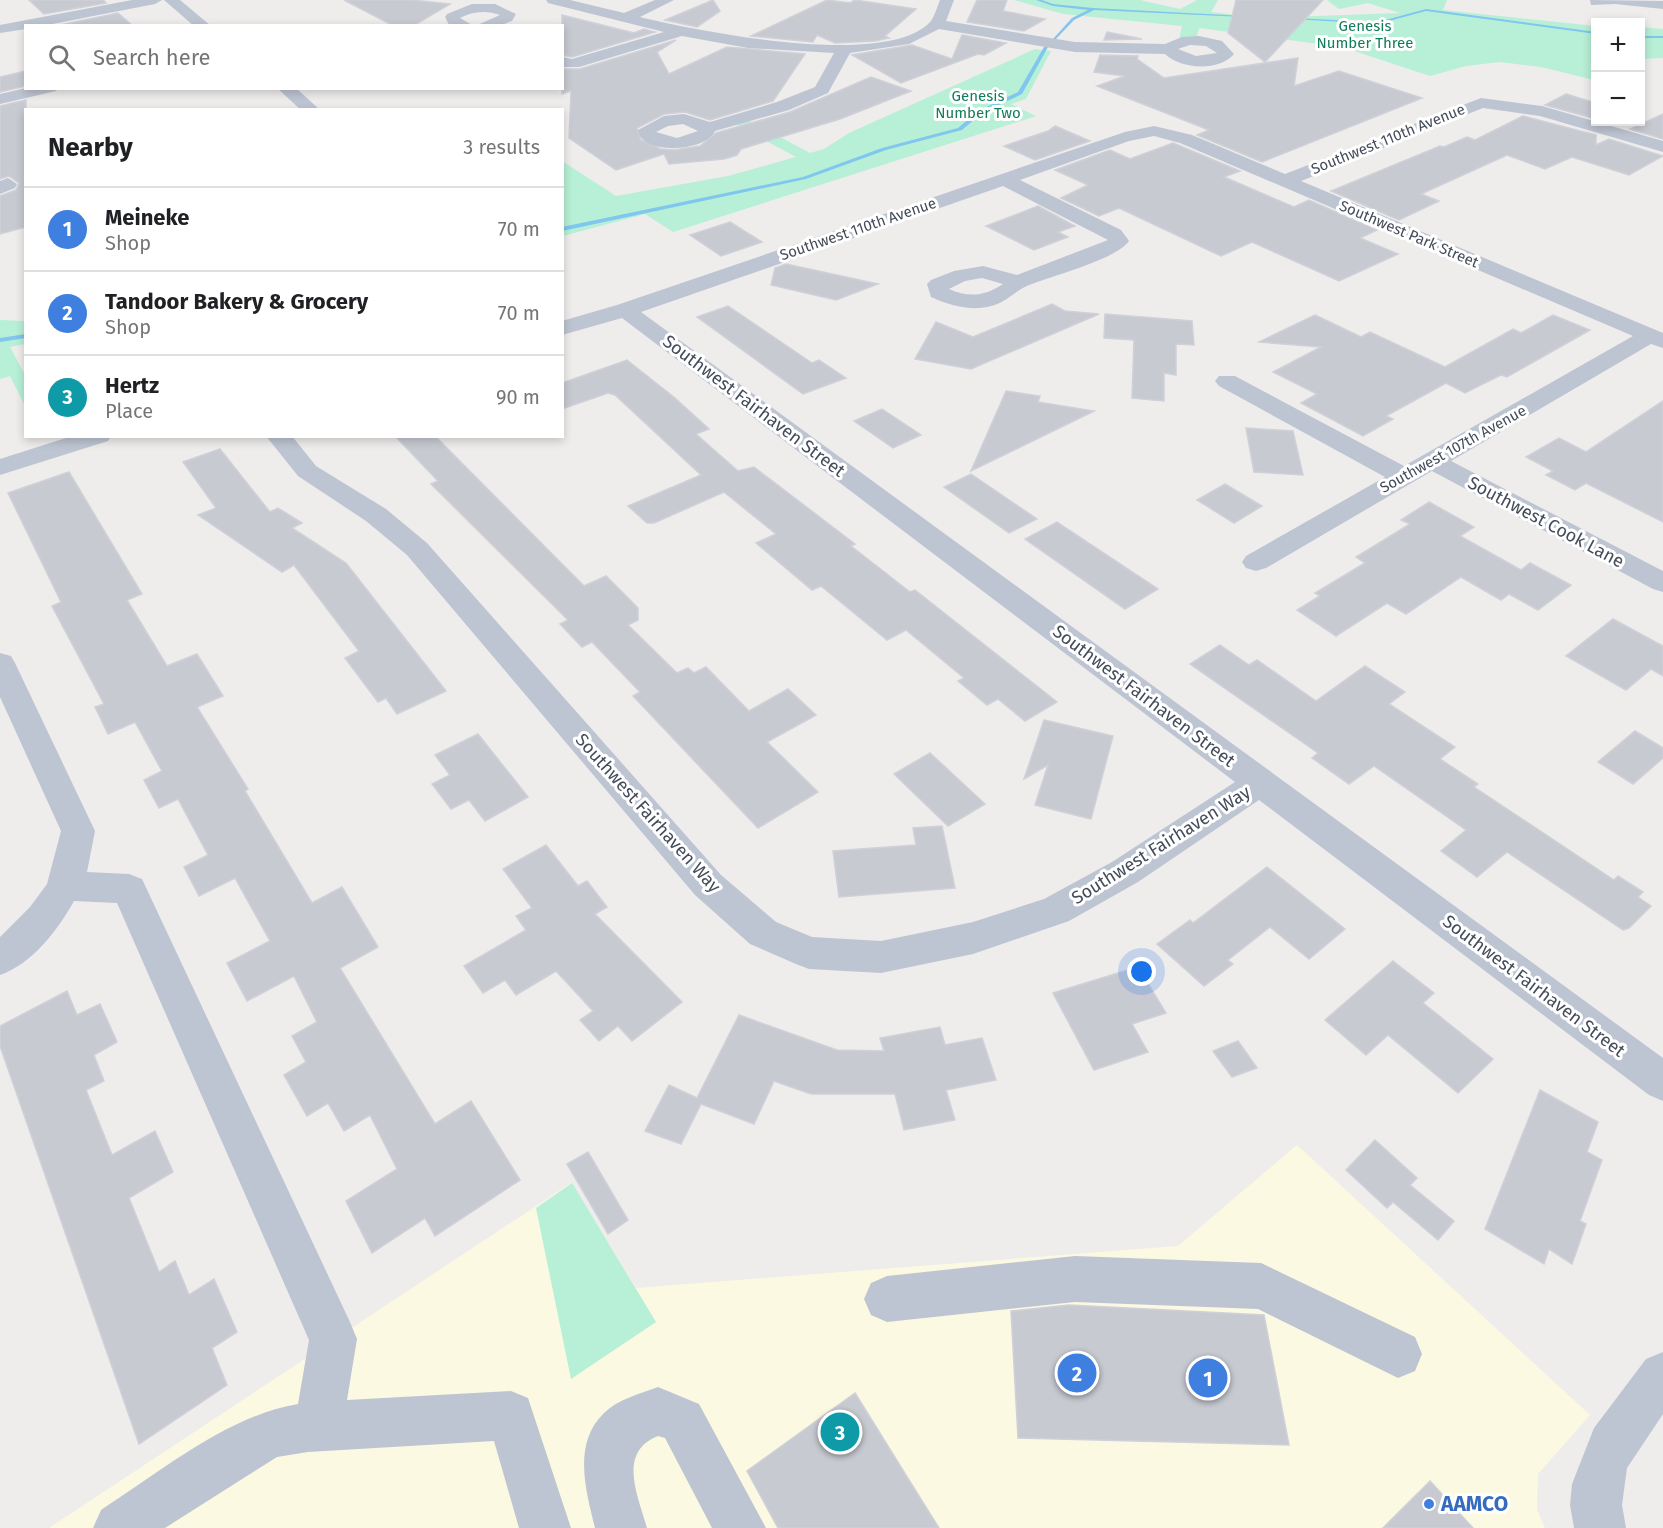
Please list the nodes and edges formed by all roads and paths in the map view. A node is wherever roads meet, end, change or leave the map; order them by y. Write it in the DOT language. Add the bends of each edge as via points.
graph roads {
  1 [pos="155,0"];
  2 [pos="171,0"];
  3 [pos="553,0"];
  4 [pos="667,0"];
  5 [pos="947,0"];
  6 [pos="1596,2"];
  7 [pos="493,4"];
  8 [pos="1663,4"];
  9 [pos="626,18"];
  10 [pos="31,24"];
  11 [pos="201,24"];
  12 [pos="460,24"];
  13 [pos="488,24"];
  14 [pos="937,24"];
  15 [pos="24,25"];
  16 [pos="0,30"];
  17 [pos="681,32"];
  18 [pos="1169,49"];
  19 [pos="844,50"];
  20 [pos="568,63"];
  21 [pos="564,78"];
  22 [pos="41,90"];
  23 [pos="287,90"];
  24 [pos="0,99"];
  25 [pos="310,108"];
  26 [pos="700,124"];
  27 [pos="1154,131"];
  28 [pos="1663,147"];
  29 [pos="1004,179"];
  30 [pos="1284,181"];
  31 [pos="1018,282"];
  32 [pos="625,310"];
  33 [pos="564,327"];
  34 [pos="1657,338"];
  35 [pos="1227,381"];
  36 [pos="93,438"];
  37 [pos="280,438"];
  38 [pos="1430,460"];
  39 [pos="0,467"];
  40 [pos="1403,476"];
  41 [pos="1256,562"];
  42 [pos="1663,583"];
  43 [pos="0,663"];
  44 [pos="1260,783"];
  45 [pos="66,886"];
  46 [pos="0,959"];
  47 [pos="1663,1082"];
  48 [pos="887,1299"];
  49 [pos="1398,1354"];
  50 [pos="1663,1376"];
  51 [pos="319,1426"];
  52 [pos="119,1528"];
  53 [pos="545,1528"];
  54 [pos="621,1528"];
  55 [pos="740,1528"];
  56 [pos="1600,1528"];
  1 -- 10 [label="street"];
  2 -- 11 [label="street"];
  3 -- 9 [label="street"];
  4 -- 9 [label="street"];
  5 -- 14 [label="street"];
  6 -- 8 [label="street"];
  7 -- 12 [label="street" via="452,17"];
  7 -- 13 [label="street" via="508,14 507,18"];
  9 -- 17 [label="street"];
  14 -- 18 [label="street" via="1075,47"];
  14 -- 19 [label="street" via="910,39"];
  15 -- 16 [label="street"];
  17 -- 19 [label="street" via="751,46"];
  17 -- 20 [label="street"];
  19 -- 26 [label="street" via="822,90 805,98"];
  20 -- 21 [label="street" via="579,70"];
  22 -- 24 [label="street"];
  23 -- 25 [label="street"];
  27 -- 29 [label="street, Southwest 110th Avenue" via="1131,135"];
  27 -- 30 [label="street, Southwest Park Street" via="1172,133"];
  28 -- 30 [label="street, Southwest 110th Avenue" via="1542,111 1493,103 1464,108"];
  29 -- 31 [label="street" via="1114,234 1119,242"];
  29 -- 32 [label="street, Southwest 110th Avenue"];
  30 -- 34 [label="street, Southwest Park Street"];
  32 -- 33 [label="street, Southwest 110th Avenue"];
  32 -- 44 [label="street, Southwest Fairhaven Street"];
  34 -- 38 [label="street, Southwest 107th Avenue"];
  35 -- 40 [label="street"];
  36 -- 39 [label="street"];
  37 -- 44 [label="street, Southwest Fairhaven Way" via="307,471 376,515 417,549 708,885 763,933 809,953 881,957 973,938 1056,910 1125,872"];
  38 -- 40 [label="street, Southwest 107th Avenue"];
  38 -- 42 [label="street, Southwest Cook Lane"];
  40 -- 41 [label="street, Southwest 107th Avenue"];
  43 -- 45 [label="street" via="78,831"];
  44 -- 47 [label="street, Southwest Fairhaven Street"];
  45 -- 46 [label="street" via="48,914"];
  45 -- 51 [label="street" via="129,889 333,1339"];
  48 -- 49 [label="street" via="1075,1279 1261,1286"];
  50 -- 56 [label="street" via="1610,1445 1594,1493"];
  51 -- 52 [label="street" via="272,1433 244,1447"];
  51 -- 53 [label="street" via="512,1415"];
  54 -- 55 [label="street" via="606,1469 616,1433 638,1417 658,1411 682,1421"];
}
